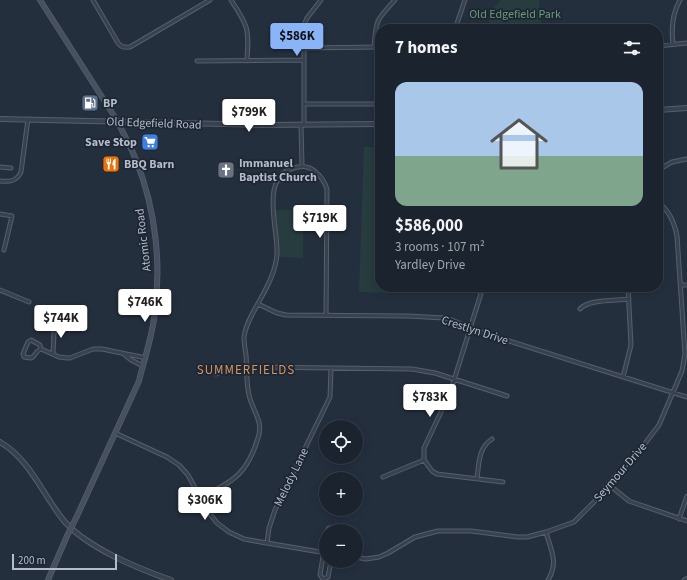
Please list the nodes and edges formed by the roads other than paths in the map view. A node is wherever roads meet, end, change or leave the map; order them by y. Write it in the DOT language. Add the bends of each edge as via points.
graph roads {
  1 [pos="40,0"];
  2 [pos="93,0"];
  3 [pos="210,0"];
  4 [pos="231,0"];
  5 [pos="321,0"];
  6 [pos="395,0"];
  7 [pos="464,0"];
  8 [pos="680,0"];
  9 [pos="377,24"];
  10 [pos="457,24"];
  11 [pos="375,37"];
  12 [pos="687,43"];
  13 [pos="673,44"];
  14 [pos="663,45"];
  15 [pos="304,48"];
  16 [pos="374,48"];
  17 [pos="304,60"];
  18 [pos="197,61"];
  19 [pos="246,61"];
  20 [pos="304,104"];
  21 [pos="375,104"];
  22 [pos="687,108"];
  23 [pos="663,110"];
  24 [pos="0,119"];
  25 [pos="28,120"];
  26 [pos="118,122"];
  27 [pos="375,124"];
  28 [pos="303,125"];
  29 [pos="687,159"];
  30 [pos="302,166"];
  31 [pos="0,167"];
  32 [pos="663,167"];
  33 [pos="12,168"];
  34 [pos="0,181"];
  35 [pos="663,207"];
  36 [pos="0,214"];
  37 [pos="4,250"];
  38 [pos="681,285"];
  39 [pos="687,285"];
  40 [pos="0,290"];
  41 [pos="481,292"];
  42 [pos="628,292"];
  43 [pos="629,299"];
  44 [pos="29,302"];
  45 [pos="258,304"];
  46 [pos="580,309"];
  47 [pos="326,315"];
  48 [pos="57,322"];
  49 [pos="470,328"];
  50 [pos="686,346"];
  51 [pos="41,349"];
  52 [pos="53,354"];
  53 [pos="122,354"];
  54 [pos="146,358"];
  55 [pos="143,366"];
  56 [pos="246,367"];
  57 [pos="331,368"];
  58 [pos="216,374"];
  59 [pos="624,377"];
  60 [pos="454,379"];
  61 [pos="673,393"];
  62 [pos="507,396"];
  63 [pos="687,397"];
  64 [pos="115,433"];
  65 [pos="492,439"];
  66 [pos="0,442"];
  67 [pos="424,460"];
  68 [pos="383,477"];
  69 [pos="477,479"];
  70 [pos="503,482"];
  71 [pos="608,484"];
  72 [pos="687,496"];
  73 [pos="200,498"];
  74 [pos="679,519"];
  75 [pos="687,522"];
  76 [pos="546,532"];
  77 [pos="267,543"];
  78 [pos="319,551"];
  79 [pos="363,558"];
  80 [pos="322,568"];
  81 [pos="330,568"];
  82 [pos="48,580"];
  83 [pos="171,580"];
  84 [pos="548,580"];
  1 -- 26 [label="main road, Atomic Road"];
  2 -- 3 [label="street" via="118,43 130,47"];
  4 -- 19 [label="street" via="247,27"];
  5 -- 15 [label="street" via="305,22"];
  6 -- 9 [label="street"];
  7 -- 10 [label="street"];
  8 -- 13 [label="street" via="672,21"];
  11 -- 16 [label="street"];
  12 -- 13 [label="street"];
  13 -- 14 [label="street"];
  15 -- 16 [label="street"];
  15 -- 17 [label="street"];
  17 -- 19 [label="street"];
  17 -- 20 [label="street"];
  18 -- 19 [label="street"];
  20 -- 21 [label="street"];
  20 -- 28 [label="street"];
  22 -- 23 [label="street"];
  24 -- 25 [label="street, Old Edgefield Road"];
  25 -- 26 [label="street, Old Edgefield Road"];
  25 -- 34 [label="street" via="22,172 15,180"];
  26 -- 28 [label="street, Old Edgefield Road"];
  26 -- 54 [label="main road, Atomic Road" via="142,176 155,238 156,300"];
  27 -- 28 [label="street, Old Edgefield Road"];
  28 -- 30 [label="street"];
  29 -- 32 [label="street"];
  30 -- 45 [label="street" via="283,174 274,186 276,259 270,280"];
  30 -- 47 [label="street" via="318,174 328,192"];
  31 -- 33 [label="street"];
  35 -- 38 [label="street, Seymour Drive" via="675,224"];
  36 -- 37 [label="street" via="12,216"];
  38 -- 39 [label="street"];
  38 -- 50 [label="street, Seymour Drive"];
  40 -- 44 [label="street"];
  41 -- 49 [label="street"];
  42 -- 43 [label="street"];
  43 -- 46 [label="street" via="591,302"];
  43 -- 59 [label="street" via="631,345"];
  45 -- 47 [label="street, Crestlyn Drive" via="282,314"];
  45 -- 56 [label="street" via="245,333"];
  47 -- 49 [label="street, Crestlyn Drive" via="444,318"];
  48 -- 48 [label="street" via="64,309 69,310 74,316 74,321 69,324"];
  48 -- 52 [label="street"];
  49 -- 59 [label="street, Crestlyn Drive"];
  49 -- 60 [label="street"];
  50 -- 61 [label="street, Seymour Drive" via="682,371"];
  51 -- 51 [label="street" via="40,345 30,341 24,357 33,357 36,351"];
  51 -- 52 [label="street"];
  52 -- 53 [label="street" via="70,358 90,350 105,349"];
  53 -- 54 [label="street"];
  53 -- 55 [label="street"];
  54 -- 55 [label="main road, Atomic Road"];
  55 -- 64 [label="main road, Atomic Road" via="139,381"];
  56 -- 57 [label="street"];
  56 -- 58 [label="street"];
  56 -- 73 [label="street" via="249,398 260,424 253,454 245,468 231,482"];
  57 -- 60 [label="street" via="412,369"];
  57 -- 77 [label="street, Melody Lane" via="330,398 275,510"];
  59 -- 61 [label="street, Crestlyn Drive"];
  60 -- 62 [label="street"];
  60 -- 67 [label="street" via="425,444"];
  61 -- 63 [label="street, Crestlyn Drive"];
  61 -- 71 [label="street, Seymour Drive" via="656,431"];
  64 -- 73 [label="street" via="179,465 188,475"];
  64 -- 82 [label="main road, Atomic Road, bridge"];
  65 -- 69 [label="street" via="480,455"];
  66 -- 83 [label="street" via="23,461 75,532 123,560"];
  67 -- 68 [label="street"];
  67 -- 69 [label="street" via="437,474"];
  69 -- 70 [label="street"];
  71 -- 74 [label="street" via="629,501"];
  71 -- 76 [label="street, Seymour Drive" via="577,520"];
  72 -- 74 [label="street"];
  73 -- 77 [label="street" via="213,519 225,529 244,539"];
  74 -- 75 [label="street"];
  76 -- 79 [label="street, Seymour Drive" via="522,538 471,531 438,531 415,537 379,557"];
  76 -- 84 [label="street" via="554,558 554,568"];
  77 -- 78 [label="street"];
  80 -- 81 [label="street" via="320,575 323,579 328,577"];
}
